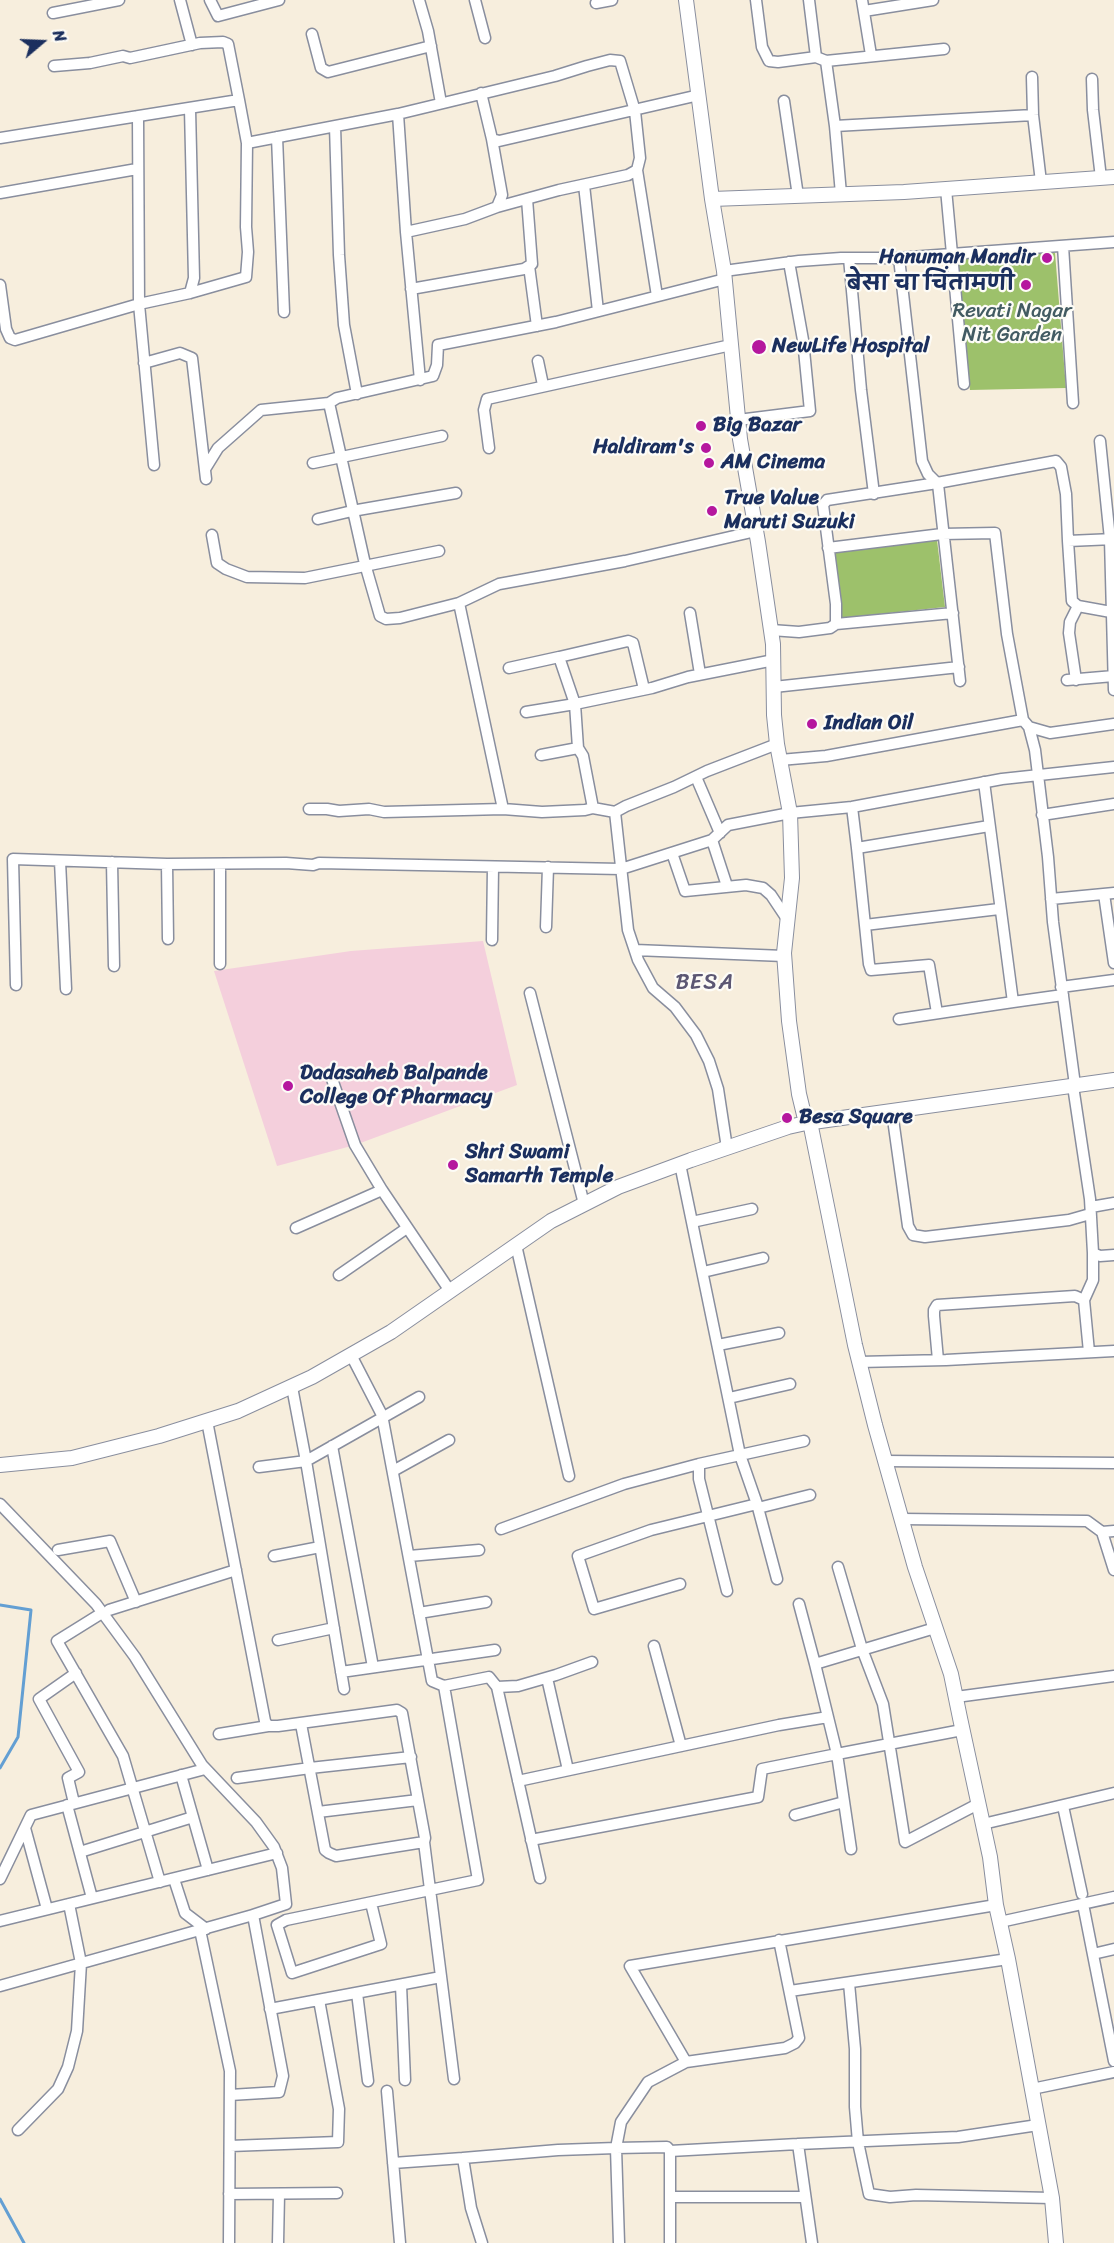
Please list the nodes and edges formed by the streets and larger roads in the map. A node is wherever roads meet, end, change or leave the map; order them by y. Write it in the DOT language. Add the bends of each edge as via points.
graph roads {
  1 [pos="119,0"];
  2 [pos="180,0"];
  3 [pos="210,0"];
  4 [pos="279,0"];
  5 [pos="419,0"];
  6 [pos="475,0"];
  7 [pos="612,0"];
  8 [pos="686,0"];
  9 [pos="756,0"];
  10 [pos="809,0"];
  11 [pos="933,0"];
  12 [pos="596,3"];
  13 [pos="863,5"];
  14 [pos="53,14"];
  15 [pos="312,34"];
  16 [pos="485,38"];
  17 [pos="192,45"];
  18 [pos="431,46"];
  19 [pos="944,49"];
  20 [pos="871,55"];
  21 [pos="821,59"];
  22 [pos="54,66"];
  23 [pos="1032,77"];
  24 [pos="1092,79"];
  25 [pos="481,93"];
  26 [pos="699,95"];
  27 [pos="238,100"];
  28 [pos="784,101"];
  29 [pos="441,103"];
  30 [pos="190,109"];
  31 [pos="635,111"];
  32 [pos="398,114"];
  33 [pos="1033,115"];
  34 [pos="138,116"];
  35 [pos="335,126"];
  36 [pos="835,126"];
  37 [pos="277,137"];
  38 [pos="0,138"];
  39 [pos="492,139"];
  40 [pos="247,143"];
  41 [pos="137,169"];
  42 [pos="638,170"];
  43 [pos="1108,177"];
  44 [pos="1041,182"];
  45 [pos="584,184"];
  46 [pos="946,189"];
  47 [pos="0,193"];
  48 [pos="841,194"];
  49 [pos="798,196"];
  50 [pos="527,199"];
  51 [pos="712,199"];
  52 [pos="497,207"];
  53 [pos="405,232"];
  54 [pos="1114,242"];
  55 [pos="1063,246"];
  56 [pos="1114,249"];
  57 [pos="951,253"];
  58 [pos="849,258"];
  59 [pos="899,258"];
  60 [pos="789,262"];
  61 [pos="529,266"];
  62 [pos="725,275"];
  63 [pos="0,285"];
  64 [pos="411,289"];
  65 [pos="190,293"];
  66 [pos="657,296"];
  67 [pos="139,304"];
  68 [pos="598,311"];
  69 [pos="284,312"];
  70 [pos="537,326"];
  71 [pos="731,345"];
  72 [pos="538,361"];
  73 [pos="144,363"];
  74 [pos="420,380"];
  75 [pos="964,384"];
  76 [pos="543,385"];
  77 [pos="357,394"];
  78 [pos="1073,403"];
  79 [pos="329,404"];
  80 [pos="738,420"];
  81 [pos="442,436"];
  82 [pos="1100,441"];
  83 [pos="489,448"];
  84 [pos="341,457"];
  85 [pos="313,463"];
  86 [pos="154,465"];
  87 [pos="937,483"];
  88 [pos="456,493"];
  89 [pos="874,494"];
  90 [pos="352,511"];
  91 [pos="318,519"];
  92 [pos="756,531"];
  93 [pos="942,534"];
  94 [pos="212,535"];
  95 [pos="1112,539"];
  96 [pos="1068,542"];
  97 [pos="828,548"];
  98 [pos="439,550"];
  99 [pos="365,564"];
  100 [pos="459,603"];
  101 [pos="1078,606"];
  102 [pos="1111,612"];
  103 [pos="690,613"];
  104 [pos="953,614"];
  105 [pos="836,624"];
  106 [pos="771,630"];
  107 [pos="559,657"];
  108 [pos="774,660"];
  109 [pos="958,666"];
  110 [pos="509,668"];
  111 [pos="700,675"];
  112 [pos="1113,676"];
  113 [pos="960,681"];
  114 [pos="774,687"];
  115 [pos="644,689"];
  116 [pos="1114,690"];
  117 [pos="575,704"];
  118 [pos="526,712"];
  119 [pos="1026,723"];
  120 [pos="1114,724"];
  121 [pos="777,744"];
  122 [pos="578,748"];
  123 [pos="541,755"];
  124 [pos="780,760"];
  125 [pos="1114,767"];
  126 [pos="1038,774"];
  127 [pos="696,777"];
  128 [pos="984,782"];
  129 [pos="1114,804"];
  130 [pos="593,807"];
  131 [pos="852,807"];
  132 [pos="309,809"];
  133 [pos="503,809"];
  134 [pos="615,812"];
  135 [pos="790,813"];
  136 [pos="1042,815"];
  137 [pos="989,826"];
  138 [pos="716,837"];
  139 [pos="857,848"];
  140 [pos="672,854"];
  141 [pos="60,861"];
  142 [pos="112,862"];
  143 [pos="167,864"];
  144 [pos="220,864"];
  145 [pos="493,867"];
  146 [pos="548,867"];
  147 [pos="621,869"];
  148 [pos="726,886"];
  149 [pos="1109,893"];
  150 [pos="1051,899"];
  151 [pos="999,909"];
  152 [pos="787,920"];
  153 [pos="865,925"];
  154 [pos="546,927"];
  155 [pos="1113,936"];
  156 [pos="168,939"];
  157 [pos="492,940"];
  158 [pos="635,950"];
  159 [pos="784,956"];
  160 [pos="220,963"];
  161 [pos="1114,963"];
  162 [pos="114,966"];
  163 [pos="1114,980"];
  164 [pos="16,985"];
  165 [pos="66,989"];
  166 [pos="1062,991"];
  167 [pos="530,993"];
  168 [pos="1013,1002"];
  169 [pos="937,1013"];
  170 [pos="899,1019"];
  171 [pos="332,1079"];
  172 [pos="1114,1080"];
  173 [pos="1074,1085"];
  174 [pos="892,1112"];
  175 [pos="808,1123"];
  176 [pos="728,1148"];
  177 [pos="680,1164"];
  178 [pos="382,1190"];
  179 [pos="1114,1203"];
  180 [pos="584,1204"];
  181 [pos="752,1209"];
  182 [pos="1090,1211"];
  183 [pos="692,1222"];
  184 [pos="296,1228"];
  185 [pos="407,1228"];
  186 [pos="516,1245"];
  187 [pos="1093,1253"];
  188 [pos="1114,1255"];
  189 [pos="763,1258"];
  190 [pos="703,1272"];
  191 [pos="339,1275"];
  192 [pos="450,1291"];
  193 [pos="1084,1300"];
  194 [pos="778,1333"];
  195 [pos="718,1345"];
  196 [pos="1114,1351"];
  197 [pos="1089,1352"];
  198 [pos="351,1355"];
  199 [pos="938,1360"];
  200 [pos="859,1362"];
  201 [pos="790,1384"];
  202 [pos="292,1387"];
  203 [pos="419,1397"];
  204 [pos="729,1398"];
  205 [pos="383,1418"];
  206 [pos="207,1421"];
  207 [pos="449,1440"];
  208 [pos="804,1441"];
  209 [pos="332,1446"];
  210 [pos="740,1455"];
  211 [pos="306,1461"];
  212 [pos="885,1461"];
  213 [pos="1114,1463"];
  214 [pos="699,1464"];
  215 [pos="0,1465"];
  216 [pos="259,1467"];
  217 [pos="393,1471"];
  218 [pos="569,1476"];
  219 [pos="810,1495"];
  220 [pos="0,1504"];
  221 [pos="758,1506"];
  222 [pos="708,1516"];
  223 [pos="901,1519"];
  224 [pos="501,1528"];
  225 [pos="1114,1531"];
  226 [pos="1102,1532"];
  227 [pos="320,1547"];
  228 [pos="58,1550"];
  229 [pos="479,1550"];
  230 [pos="274,1556"];
  231 [pos="409,1556"];
  232 [pos="838,1567"];
  233 [pos="236,1570"];
  234 [pos="1114,1570"];
  235 [pos="777,1579"];
  236 [pos="681,1584"];
  237 [pos="727,1591"];
  238 [pos="135,1602"];
  239 [pos="486,1602"];
  240 [pos="799,1604"];
  241 [pos="106,1612"];
  242 [pos="419,1612"];
  243 [pos="334,1628"];
  244 [pos="935,1628"];
  245 [pos="278,1640"];
  246 [pos="654,1647"];
  247 [pos="862,1649"];
  248 [pos="495,1650"];
  249 [pos="427,1659"];
  250 [pos="592,1662"];
  251 [pos="815,1664"];
  252 [pos="373,1667"];
  253 [pos="341,1672"];
  254 [pos="76,1673"];
  255 [pos="1114,1676"];
  256 [pos="547,1678"];
  257 [pos="444,1686"];
  258 [pos="497,1687"];
  259 [pos="344,1689"];
  260 [pos="956,1697"];
  261 [pos="828,1717"];
  262 [pos="301,1724"];
  263 [pos="268,1726"];
  264 [pos="962,1730"];
  265 [pos="219,1734"];
  266 [pos="889,1744"];
  267 [pos="681,1746"];
  268 [pos="837,1754"];
  269 [pos="411,1757"];
  270 [pos="310,1768"];
  271 [pos="205,1769"];
  272 [pos="568,1770"];
  273 [pos="181,1775"];
  274 [pos="237,1778"];
  275 [pos="518,1781"];
  276 [pos="133,1788"];
  277 [pos="1114,1793"];
  278 [pos="418,1800"];
  279 [pos="844,1802"];
  280 [pos="978,1803"];
  281 [pos="71,1804"];
  282 [pos="1063,1806"];
  283 [pos="318,1812"];
  284 [pos="795,1815"];
  285 [pos="193,1817"];
  286 [pos="983,1824"];
  287 [pos="25,1828"];
  288 [pos="145,1832"];
  289 [pos="531,1840"];
  290 [pos="424,1842"];
  291 [pos="852,1849"];
  292 [pos="80,1852"];
  293 [pos="277,1853"];
  294 [pos="208,1870"];
  295 [pos="174,1878"];
  296 [pos="540,1878"];
  297 [pos="0,1879"];
  298 [pos="159,1882"];
  299 [pos="430,1890"];
  300 [pos="1114,1897"];
  301 [pos="92,1899"];
  302 [pos="1082,1899"];
  303 [pos="371,1903"];
  304 [pos="69,1904"];
  305 [pos="285,1904"];
  306 [pos="996,1905"];
  307 [pos="47,1910"];
  308 [pos="253,1915"];
  309 [pos="286,1920"];
  310 [pos="0,1921"];
  311 [pos="999,1922"];
  312 [pos="203,1929"];
  313 [pos="779,1940"];
  314 [pos="1114,1949"];
  315 [pos="1093,1954"];
  316 [pos="1008,1959"];
  317 [pos="81,1963"];
  318 [pos="441,1977"];
  319 [pos="849,1983"];
  320 [pos="401,1985"];
  321 [pos="0,1986"];
  322 [pos="790,1991"];
  323 [pos="357,1993"];
  324 [pos="319,2000"];
  325 [pos="270,2008"];
  326 [pos="1109,2009"];
  327 [pos="1114,2061"];
  328 [pos="687,2062"];
  329 [pos="1114,2072"];
  330 [pos="454,2079"];
  331 [pos="405,2080"];
  332 [pos="368,2081"];
  333 [pos="1032,2089"];
  334 [pos="387,2091"];
  335 [pos="230,2095"];
  336 [pos="1038,2125"];
  337 [pos="18,2130"];
  338 [pos="858,2142"];
  339 [pos="798,2144"];
  340 [pos="230,2146"];
  341 [pos="616,2148"];
  342 [pos="670,2151"];
  343 [pos="463,2158"];
  344 [pos="393,2163"];
  345 [pos="338,2193"];
  346 [pos="229,2194"];
  347 [pos="279,2194"];
  348 [pos="671,2197"];
  349 [pos="805,2197"];
  350 [pos="1052,2198"];
  351 [pos="228,2243"];
  352 [pos="278,2243"];
  353 [pos="400,2243"];
  354 [pos="482,2243"];
  355 [pos="619,2243"];
  356 [pos="670,2243"];
  357 [pos="812,2243"];
  358 [pos="1056,2243"];
  1 -- 14 [label="street"];
  2 -- 17 [label="street"];
  3 -- 4 [label="street" via="218,16"];
  5 -- 18 [label="street"];
  6 -- 16 [label="street"];
  7 -- 12 [label="street"];
  8 -- 26 [label="street"];
  9 -- 21 [label="street" via="762,47 769,61"];
  10 -- 21 [label="street"];
  11 -- 13 [label="street"];
  13 -- 20 [label="street"];
  15 -- 18 [label="street" via="321,68 328,72"];
  17 -- 22 [label="street" via="130,58"];
  17 -- 27 [label="street" via="228,44"];
  18 -- 29 [label="street"];
  19 -- 20 [label="street"];
  20 -- 21 [label="street"];
  21 -- 36 [label="street"];
  23 -- 33 [label="street"];
  24 -- 43 [label="street" via="1093,110"];
  25 -- 29 [label="street"];
  25 -- 31 [label="street" via="617,59"];
  25 -- 39 [label="street"];
  26 -- 31 [label="street"];
  26 -- 51 [label="street"];
  27 -- 30 [label="street"];
  27 -- 40 [label="street"];
  28 -- 49 [label="street"];
  29 -- 32 [label="street"];
  30 -- 34 [label="street"];
  30 -- 65 [label="street" via="194,278"];
  31 -- 39 [label="street" via="516,138"];
  31 -- 42 [label="street"];
  32 -- 35 [label="street"];
  32 -- 53 [label="street"];
  33 -- 36 [label="street"];
  33 -- 44 [label="street"];
  34 -- 38 [label="street"];
  34 -- 41 [label="street"];
  35 -- 37 [label="street"];
  35 -- 77 [label="street" via="343,314"];
  36 -- 48 [label="street"];
  37 -- 40 [label="street"];
  37 -- 69 [label="street"];
  39 -- 52 [label="street" via="502,195"];
  40 -- 65 [label="street" via="246,277"];
  41 -- 47 [label="street"];
  41 -- 67 [label="street"];
  42 -- 45 [label="street"];
  42 -- 66 [label="street"];
  43 -- 44 [label="street"];
  44 -- 46 [label="street"];
  45 -- 50 [label="street"];
  45 -- 68 [label="street"];
  46 -- 48 [label="street"];
  46 -- 57 [label="street"];
  48 -- 49 [label="street"];
  49 -- 51 [label="street"];
  50 -- 52 [label="street"];
  50 -- 61 [label="street" via="533,260"];
  51 -- 62 [label="street"];
  52 -- 53 [label="street" via="465,219"];
  53 -- 64 [label="street"];
  54 -- 55 [label="street"];
  54 -- 56 [label="street"];
  55 -- 57 [label="street"];
  55 -- 78 [label="street"];
  57 -- 59 [label="street"];
  57 -- 75 [label="street"];
  58 -- 59 [label="street"];
  58 -- 60 [label="street"];
  58 -- 89 [label="street"];
  59 -- 87 [label="street" via="922,461"];
  60 -- 62 [label="street"];
  60 -- 80 [label="street" via="810,411"];
  61 -- 64 [label="street"];
  61 -- 70 [label="street"];
  62 -- 66 [label="street"];
  62 -- 71 [label="street"];
  63 -- 67 [label="street" via="6,329 15,340"];
  64 -- 74 [label="street"];
  65 -- 67 [label="street"];
  66 -- 68 [label="street"];
  67 -- 73 [label="street"];
  68 -- 70 [label="street"];
  70 -- 74 [label="street" via="438,345 433,376"];
  71 -- 76 [label="street"];
  71 -- 80 [label="street"];
  72 -- 76 [label="street"];
  73 -- 79 [label="street" via="180,353 192,358 205,474 218,448 261,410"];
  73 -- 86 [label="street"];
  74 -- 77 [label="street"];
  76 -- 83 [label="street" via="487,399 484,410"];
  77 -- 79 [label="street"];
  79 -- 84 [label="street"];
  80 -- 92 [label="street"];
  81 -- 84 [label="street"];
  82 -- 95 [label="street"];
  84 -- 85 [label="street"];
  84 -- 90 [label="street"];
  87 -- 89 [label="street"];
  87 -- 93 [label="street"];
  87 -- 96 [label="street" via="1056,460 1066,494"];
  88 -- 90 [label="street"];
  89 -- 97 [label="street" via="827,500 823,505"];
  90 -- 91 [label="street"];
  90 -- 99 [label="street"];
  92 -- 100 [label="street" via="500,584"];
  92 -- 106 [label="street"];
  93 -- 97 [label="street"];
  93 -- 104 [label="street"];
  93 -- 119 [label="street" via="995,533 1007,634"];
  94 -- 99 [label="street" via="217,563 248,577 305,578"];
  95 -- 96 [label="street"];
  95 -- 102 [label="street"];
  96 -- 101 [label="street" via="1070,592"];
  97 -- 105 [label="street"];
  98 -- 99 [label="street"];
  99 -- 100 [label="street" via="380,616 386,619"];
  100 -- 133 [label="street"];
  101 -- 102 [label="street"];
  101 -- 112 [label="street" via="1069,633 1072,680"];
  102 -- 112 [label="street"];
  103 -- 111 [label="street"];
  104 -- 105 [label="street"];
  104 -- 109 [label="street"];
  105 -- 106 [label="street" via="799,632"];
  106 -- 108 [label="street"];
  107 -- 110 [label="street"];
  107 -- 115 [label="street" via="628,641 633,643"];
  107 -- 117 [label="street"];
  108 -- 111 [label="street"];
  108 -- 114 [label="street"];
  109 -- 113 [label="street"];
  109 -- 114 [label="street"];
  111 -- 115 [label="street"];
  112 -- 116 [label="street"];
  114 -- 121 [label="street"];
  115 -- 117 [label="street"];
  117 -- 118 [label="street"];
  117 -- 122 [label="street"];
  119 -- 120 [label="street" via="1050,733"];
  119 -- 124 [label="street"];
  119 -- 126 [label="street"];
  121 -- 124 [label="street"];
  121 -- 127 [label="street"];
  122 -- 123 [label="street"];
  122 -- 130 [label="street"];
  124 -- 135 [label="street"];
  125 -- 126 [label="street"];
  126 -- 128 [label="street"];
  126 -- 136 [label="street"];
  127 -- 134 [label="street"];
  127 -- 138 [label="street"];
  128 -- 131 [label="street"];
  128 -- 137 [label="street"];
  129 -- 136 [label="street"];
  130 -- 133 [label="street" via="542,812"];
  130 -- 134 [label="street"];
  131 -- 135 [label="street"];
  131 -- 139 [label="street"];
  132 -- 133 [label="street"];
  134 -- 147 [label="street"];
  135 -- 138 [label="street" via="728,825"];
  135 -- 152 [label="street" via="792,878"];
  136 -- 150 [label="street"];
  137 -- 139 [label="street"];
  137 -- 151 [label="street"];
  138 -- 140 [label="street"];
  138 -- 148 [label="street"];
  139 -- 153 [label="street"];
  140 -- 147 [label="street"];
  140 -- 148 [label="street" via="685,891"];
  141 -- 142 [label="street"];
  141 -- 164 [label="street" via="13,859"];
  141 -- 165 [label="street"];
  142 -- 143 [label="street"];
  142 -- 162 [label="street"];
  143 -- 144 [label="street"];
  143 -- 156 [label="street"];
  144 -- 145 [label="street"];
  144 -- 160 [label="street"];
  145 -- 146 [label="street"];
  145 -- 157 [label="street"];
  146 -- 147 [label="street"];
  146 -- 154 [label="street"];
  147 -- 158 [label="street" via="628,930"];
  148 -- 152 [label="street" via="763,888"];
  149 -- 150 [label="street"];
  149 -- 155 [label="street"];
  150 -- 166 [label="street"];
  151 -- 153 [label="street"];
  151 -- 168 [label="street"];
  152 -- 159 [label="street"];
  153 -- 169 [label="street" via="872,970 929,965"];
  155 -- 161 [label="street"];
  158 -- 159 [label="street"];
  158 -- 176 [label="street" via="653,988 675,1007 709,1061"];
  159 -- 175 [label="street" via="799,1094"];
  163 -- 166 [label="street"];
  166 -- 168 [label="street"];
  166 -- 173 [label="street"];
  167 -- 180 [label="street"];
  168 -- 169 [label="street"];
  169 -- 170 [label="street"];
  171 -- 178 [label="street" via="355,1145"];
  172 -- 173 [label="street"];
  173 -- 174 [label="street"];
  173 -- 182 [label="street"];
  174 -- 175 [label="street"];
  174 -- 182 [label="street" via="908,1226 913,1235 925,1237 1069,1220"];
  175 -- 176 [label="street"];
  175 -- 200 [label="street"];
  176 -- 177 [label="street"];
  177 -- 180 [label="street"];
  177 -- 183 [label="street"];
  178 -- 184 [label="street"];
  178 -- 185 [label="street"];
  179 -- 182 [label="street"];
  180 -- 186 [label="street"];
  181 -- 183 [label="street"];
  182 -- 187 [label="street"];
  183 -- 190 [label="street"];
  185 -- 191 [label="street"];
  185 -- 192 [label="street"];
  186 -- 192 [label="street"];
  186 -- 218 [label="street"];
  187 -- 188 [label="street"];
  187 -- 193 [label="street" via="1093,1280"];
  189 -- 190 [label="street"];
  190 -- 195 [label="street"];
  192 -- 198 [label="street"];
  193 -- 197 [label="street"];
  193 -- 199 [label="street" via="1076,1296 937,1305 934,1316"];
  194 -- 195 [label="street"];
  195 -- 204 [label="street"];
  196 -- 197 [label="street"];
  197 -- 199 [label="street"];
  198 -- 202 [label="street"];
  198 -- 205 [label="street"];
  199 -- 200 [label="street"];
  200 -- 212 [label="street"];
  201 -- 204 [label="street"];
  202 -- 206 [label="street"];
  202 -- 211 [label="street"];
  203 -- 205 [label="street"];
  204 -- 210 [label="street"];
  205 -- 209 [label="street"];
  205 -- 217 [label="street"];
  206 -- 215 [label="street" via="72,1458"];
  206 -- 233 [label="street"];
  207 -- 217 [label="street"];
  208 -- 210 [label="street"];
  209 -- 211 [label="street"];
  209 -- 252 [label="street"];
  210 -- 214 [label="street"];
  210 -- 221 [label="street"];
  211 -- 216 [label="street"];
  211 -- 227 [label="street"];
  212 -- 213 [label="street"];
  212 -- 223 [label="street"];
  214 -- 222 [label="street"];
  214 -- 224 [label="street" via="624,1484"];
  217 -- 231 [label="street"];
  219 -- 221 [label="street"];
  220 -- 241 [label="street"];
  221 -- 222 [label="street"];
  221 -- 235 [label="street"];
  222 -- 236 [label="street" via="651,1530 578,1556 594,1609"];
  222 -- 237 [label="street"];
  223 -- 226 [label="street" via="1088,1521"];
  223 -- 244 [label="street"];
  225 -- 226 [label="street"];
  226 -- 234 [label="street"];
  227 -- 230 [label="street"];
  227 -- 243 [label="street"];
  228 -- 238 [label="street" via="110,1541"];
  229 -- 231 [label="street"];
  231 -- 242 [label="street"];
  232 -- 247 [label="street"];
  233 -- 238 [label="street"];
  233 -- 263 [label="street"];
  238 -- 241 [label="street"];
  239 -- 242 [label="street"];
  240 -- 251 [label="street"];
  241 -- 254 [label="street" via="57,1641"];
  241 -- 271 [label="street"];
  242 -- 249 [label="street"];
  243 -- 245 [label="street"];
  243 -- 253 [label="street"];
  244 -- 247 [label="street"];
  244 -- 260 [label="street"];
  246 -- 267 [label="street"];
  247 -- 251 [label="street"];
  247 -- 266 [label="street" via="883,1704"];
  248 -- 249 [label="street"];
  249 -- 252 [label="street"];
  249 -- 257 [label="street" via="432,1681"];
  250 -- 256 [label="street"];
  251 -- 261 [label="street"];
  252 -- 253 [label="street"];
  253 -- 259 [label="street"];
  254 -- 276 [label="street" via="123,1756"];
  254 -- 281 [label="street" via="39,1699 79,1772 68,1778"];
  255 -- 260 [label="street"];
  256 -- 258 [label="street"];
  256 -- 272 [label="street"];
  257 -- 258 [label="street" via="489,1677"];
  257 -- 299 [label="street" via="478,1880"];
  258 -- 275 [label="street"];
  260 -- 264 [label="street"];
  261 -- 267 [label="street"];
  261 -- 268 [label="street"];
  262 -- 263 [label="street"];
  262 -- 269 [label="street" via="396,1710 404,1716"];
  262 -- 270 [label="street"];
  263 -- 265 [label="street"];
  264 -- 266 [label="street"];
  264 -- 280 [label="street"];
  266 -- 268 [label="street"];
  266 -- 280 [label="street" via="905,1842"];
  267 -- 272 [label="street"];
  268 -- 279 [label="street"];
  268 -- 289 [label="street" via="762,1769 758,1797"];
  269 -- 270 [label="street"];
  269 -- 278 [label="street"];
  270 -- 274 [label="street"];
  270 -- 283 [label="street"];
  271 -- 273 [label="street"];
  271 -- 293 [label="street" via="256,1822"];
  272 -- 275 [label="street"];
  273 -- 276 [label="street"];
  273 -- 285 [label="street"];
  275 -- 289 [label="street"];
  276 -- 281 [label="street"];
  276 -- 288 [label="street"];
  277 -- 282 [label="street"];
  278 -- 283 [label="street"];
  278 -- 290 [label="street"];
  279 -- 284 [label="street"];
  279 -- 291 [label="street"];
  280 -- 286 [label="street"];
  281 -- 287 [label="street" via="31,1815"];
  281 -- 292 [label="street"];
  282 -- 286 [label="street"];
  282 -- 302 [label="street"];
  283 -- 290 [label="street" via="325,1850 336,1856"];
  285 -- 288 [label="street"];
  285 -- 294 [label="street"];
  286 -- 306 [label="street"];
  287 -- 297 [label="street"];
  287 -- 307 [label="street"];
  288 -- 292 [label="street"];
  288 -- 298 [label="street"];
  289 -- 296 [label="street"];
  290 -- 299 [label="street"];
  292 -- 301 [label="street"];
  293 -- 294 [label="street"];
  293 -- 305 [label="street"];
  294 -- 295 [label="street"];
  295 -- 298 [label="street"];
  295 -- 312 [label="street" via="185,1913"];
  298 -- 301 [label="street"];
  299 -- 303 [label="street"];
  299 -- 318 [label="street"];
  300 -- 302 [label="street"];
  301 -- 304 [label="street"];
  302 -- 311 [label="street"];
  302 -- 315 [label="street"];
  303 -- 309 [label="street"];
  303 -- 309 [label="street" via="381,1944 292,1973 277,1925"];
  304 -- 307 [label="street"];
  304 -- 317 [label="street"];
  305 -- 308 [label="street"];
  305 -- 309 [label="street"];
  306 -- 311 [label="street"];
  306 -- 313 [label="street"];
  307 -- 310 [label="street"];
  308 -- 312 [label="street"];
  308 -- 325 [label="street"];
  311 -- 316 [label="street"];
  312 -- 317 [label="street"];
  312 -- 335 [label="street" via="230,2071"];
  313 -- 322 [label="street"];
  313 -- 328 [label="street" via="630,1966"];
  314 -- 315 [label="street"];
  315 -- 326 [label="street"];
  316 -- 319 [label="street"];
  316 -- 333 [label="street"];
  317 -- 321 [label="street"];
  317 -- 337 [label="street" via="77,2031 68,2067 58,2089"];
  318 -- 320 [label="street"];
  318 -- 330 [label="street"];
  319 -- 322 [label="street"];
  319 -- 338 [label="street"];
  320 -- 323 [label="street"];
  320 -- 331 [label="street"];
  322 -- 328 [label="street" via="799,2038 795,2043 785,2048"];
  323 -- 324 [label="street"];
  323 -- 332 [label="street"];
  324 -- 325 [label="street"];
  324 -- 340 [label="street" via="339,2109 338,2142"];
  325 -- 335 [label="street" via="283,2076 279,2092"];
  326 -- 327 [label="street"];
  328 -- 341 [label="street" via="648,2082 621,2122"];
  329 -- 333 [label="street"];
  333 -- 336 [label="street"];
  334 -- 344 [label="street"];
  335 -- 340 [label="street"];
  336 -- 338 [label="street" via="958,2137"];
  336 -- 350 [label="street"];
  338 -- 339 [label="street"];
  338 -- 350 [label="street" via="869,2194"];
  339 -- 342 [label="street"];
  339 -- 349 [label="street"];
  340 -- 346 [label="street"];
  341 -- 342 [label="street" via="667,2147"];
  341 -- 343 [label="street"];
  341 -- 355 [label="street"];
  342 -- 348 [label="street"];
  343 -- 344 [label="street"];
  343 -- 354 [label="street" via="471,2208"];
  344 -- 353 [label="street"];
  345 -- 347 [label="street"];
  346 -- 347 [label="street"];
  346 -- 351 [label="street"];
  347 -- 352 [label="street"];
  348 -- 349 [label="street"];
  348 -- 356 [label="street"];
  349 -- 357 [label="street"];
  350 -- 358 [label="street"];
}
